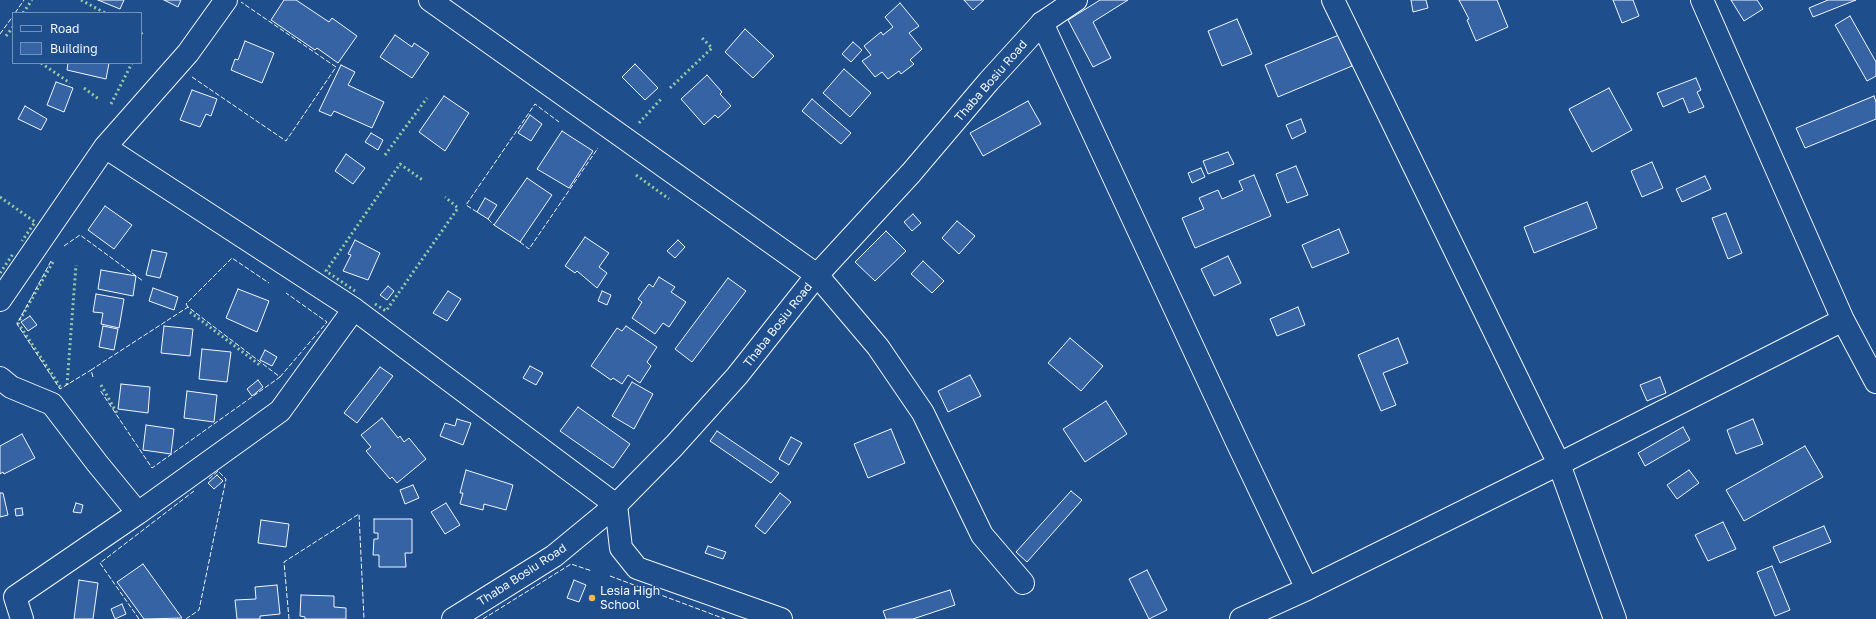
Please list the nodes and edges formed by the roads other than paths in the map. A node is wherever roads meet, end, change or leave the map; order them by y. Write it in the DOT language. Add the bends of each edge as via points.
graph roads {
  1 [pos="226,0"];
  2 [pos="430,0"];
  3 [pos="1076,0"];
  4 [pos="1333,0"];
  5 [pos="1702,0"];
  6 [pos="1042,23"];
  7 [pos="105,147"];
  8 [pos="817,275"];
  9 [pos="0,300"];
  10 [pos="354,309"];
  11 [pos="1843,320"];
  12 [pos="0,378"];
  13 [pos="1876,382"];
  14 [pos="1559,464"];
  15 [pos="616,506"];
  16 [pos="138,513"];
  17 [pos="1023,583"];
  18 [pos="1307,589"];
  19 [pos="22,619"];
  20 [pos="453,619"];
  21 [pos="781,619"];
  22 [pos="1241,619"];
  23 [pos="1615,619"];
  1 -- 7 [label="street" via="188,53"];
  2 -- 8 [label="street"];
  3 -- 6 [label="street, Thaba Bosiu Road"];
  4 -- 14 [label="street"];
  5 -- 11 [label="street"];
  6 -- 8 [label="street, Thaba Bosiu Road" via="911,173"];
  6 -- 18 [label="street"];
  7 -- 9 [label="street"];
  7 -- 10 [label="street"];
  8 -- 15 [label="street, Thaba Bosiu Road" via="737,376"];
  8 -- 17 [label="street" via="878,347 914,400 982,535"];
  10 -- 15 [label="street"];
  10 -- 16 [label="street" via="280,411"];
  11 -- 13 [label="street"];
  11 -- 14 [label="street"];
  12 -- 16 [label="street" via="11,387 52,404 96,463"];
  14 -- 18 [label="street"];
  14 -- 23 [label="street"];
  15 -- 20 [label="street, Thaba Bosiu Road" via="554,556"];
  15 -- 21 [label="street" via="621,548 637,568"];
  16 -- 19 [label="street" via="15,597"];
  18 -- 22 [label="street"];
}
